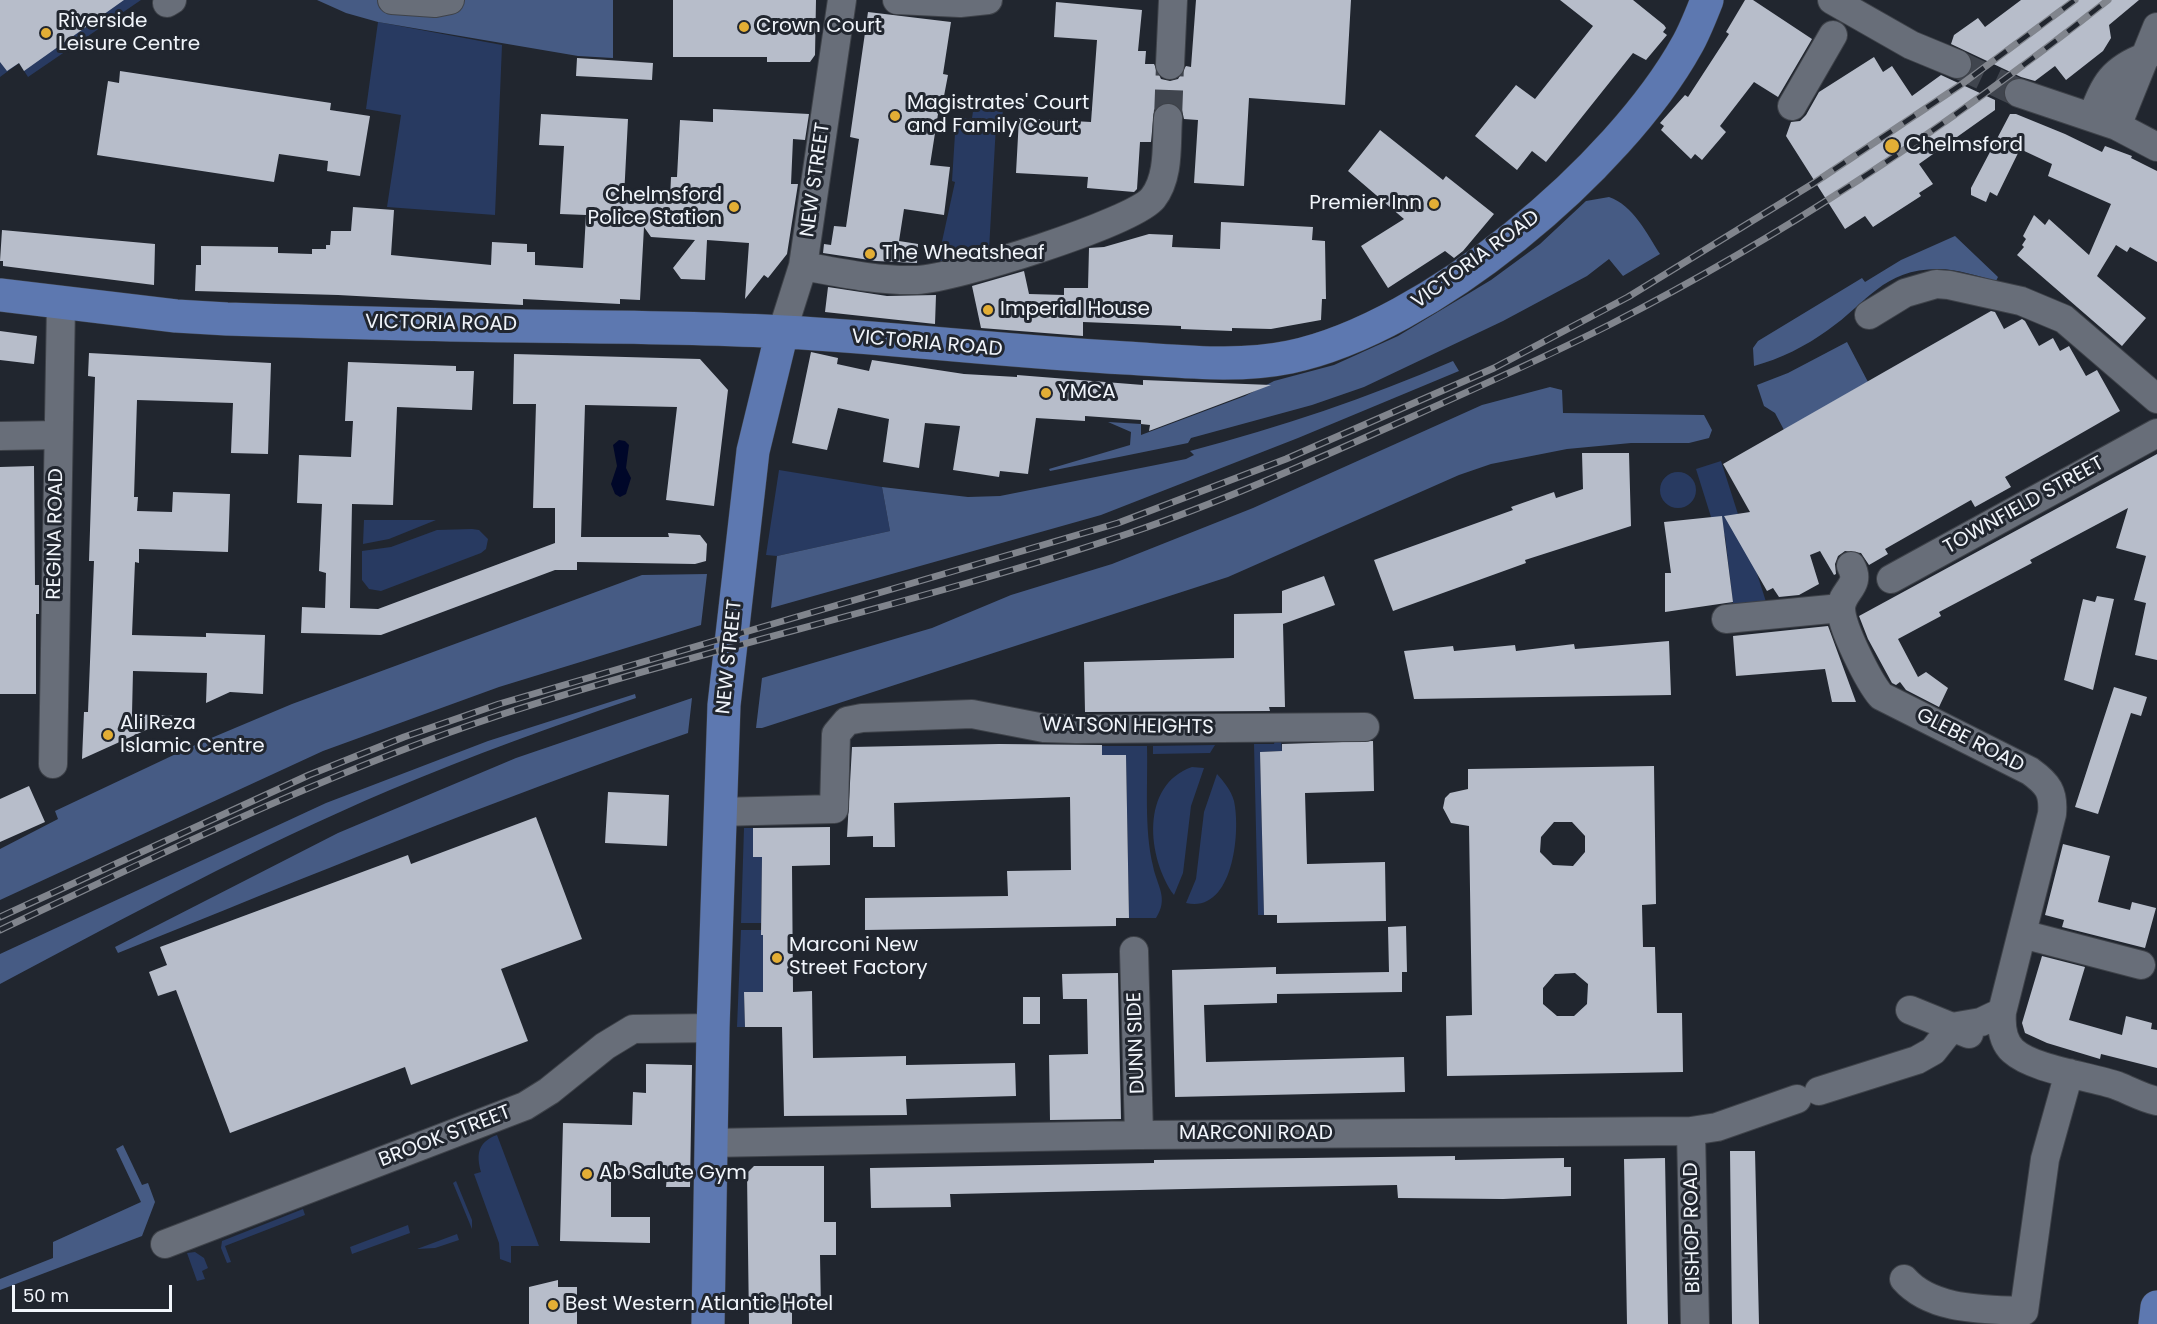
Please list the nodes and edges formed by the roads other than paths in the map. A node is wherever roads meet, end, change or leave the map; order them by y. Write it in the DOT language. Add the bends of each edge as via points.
graph roads {
  1 [pos="392,0"];
  2 [pos="450,0"];
  3 [pos="842,0"];
  4 [pos="897,0"];
  5 [pos="988,0"];
  6 [pos="1173,0"];
  7 [pos="1707,0"];
  8 [pos="1832,0"];
  9 [pos="2157,27"];
  10 [pos="1833,35"];
  11 [pos="1957,64"];
  12 [pos="1170,65"];
  13 [pos="2019,93"];
  14 [pos="1792,106"];
  15 [pos="1168,118"];
  16 [pos="2104,122"];
  17 [pos="2157,147"];
  18 [pos="803,266"];
  19 [pos="0,295"];
  20 [pos="61,304"];
  21 [pos="1869,315"];
  22 [pos="782,332"];
  23 [pos="2157,399"];
  24 [pos="2157,433"];
  25 [pos="57,435"];
  26 [pos="0,436"];
  27 [pos="1851,566"];
  28 [pos="1891,579"];
  29 [pos="1841,608"];
  30 [pos="1726,619"];
  31 [pos="1365,727"];
  32 [pos="53,764"];
  33 [pos="719,812"];
  34 [pos="2022,934"];
  35 [pos="1134,951"];
  36 [pos="2141,965"];
  37 [pos="1910,1010"];
  38 [pos="2002,1012"];
  39 [pos="1952,1027"];
  40 [pos="713,1028"];
  41 [pos="2012,1050"];
  42 [pos="2069,1073"];
  43 [pos="2117,1086"];
  44 [pos="2157,1090"];
  45 [pos="2157,1101"];
  46 [pos="1691,1131"];
  47 [pos="1139,1135"];
  48 [pos="710,1143"];
  49 [pos="165,1244"];
  50 [pos="1904,1279"];
  51 [pos="2157,1307"];
  52 [pos="708,1324"];
  53 [pos="1695,1324"];
  54 [pos="2155,1324"];
  1 -- 2 [label="street"];
  3 -- 18 [label="street, NEW STREET"];
  4 -- 5 [label="street"];
  6 -- 12 [label="street"];
  7 -- 22 [label="main road, VICTORIA ROAD" via="1672,69 1578,182 1509,240 1420,302 1321,348 1289,357 1217,363"];
  8 -- 11 [label="street" via="1911,45"];
  9 -- 16 [label="street" via="2147,56 2115,72 2106,84"];
  10 -- 14 [label="street"];
  13 -- 16 [label="street"];
  15 -- 18 [label="street" via="1162,181 1152,199 1133,211 1018,257 934,279 856,276"];
  16 -- 17 [label="street"];
  18 -- 22 [label="street, NEW STREET"];
  19 -- 20 [label="main road, VICTORIA ROAD"];
  20 -- 22 [label="main road, VICTORIA ROAD" via="238,319"];
  20 -- 25 [label="street, REGINA ROAD"];
  21 -- 23 [label="street" via="1905,293 1936,284 2029,304 2064,319"];
  22 -- 33 [label="main road, NEW STREET" via="753,452 724,705"];
  24 -- 28 [label="street, TOWNFIELD STREET"];
  25 -- 26 [label="street"];
  25 -- 32 [label="street, REGINA ROAD"];
  27 -- 29 [label="street" via="1855,579"];
  29 -- 30 [label="street"];
  29 -- 34 [label="street, GLEBE ROAD" via="1870,683 1881,696 2046,782 2054,797 2052,814"];
  31 -- 33 [label="street, WATSON HEIGHTS" via="1076,729 1044,728 972,714 862,718 847,721 836,734 834,809"];
  33 -- 40 [label="main road, NEW STREET"];
  34 -- 36 [label="street"];
  34 -- 38 [label="street, GLEBE ROAD"];
  35 -- 47 [label="street, DUNN SIDE"];
  37 -- 39 [label="street"];
  38 -- 39 [label="street" via="1981,1022"];
  38 -- 41 [label="street, GLEBE ROAD" via="2001,1026"];
  39 -- 41 [label="street"];
  39 -- 46 [label="street, MARCONI ROAD" via="1933,1051 1917,1060 1717,1127"];
  40 -- 48 [label="main road, NEW STREET"];
  40 -- 49 [label="street, BROOK STREET" via="633,1029 525,1106"];
  41 -- 42 [label="street"];
  42 -- 43 [label="street"];
  42 -- 50 [label="street" via="2045,1159 2024,1311 1984,1309 1938,1300 1923,1296"];
  43 -- 44 [label="street"];
  43 -- 45 [label="street"];
  46 -- 47 [label="street, MARCONI ROAD"];
  46 -- 53 [label="street, BISHOP ROAD"];
  47 -- 48 [label="street, MARCONI ROAD"];
  48 -- 52 [label="main road, NEW STREET"];
  51 -- 54 [label="main road"];
}
